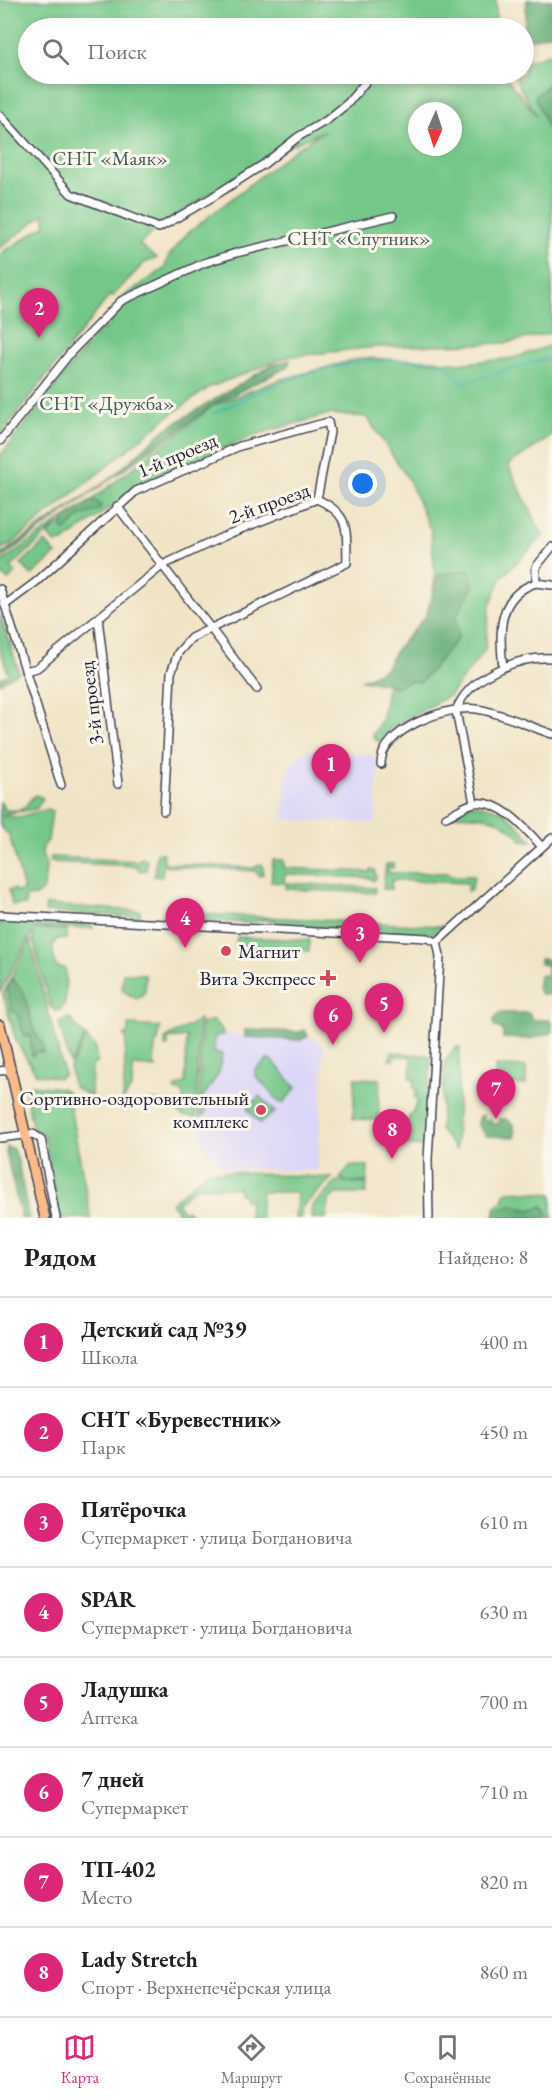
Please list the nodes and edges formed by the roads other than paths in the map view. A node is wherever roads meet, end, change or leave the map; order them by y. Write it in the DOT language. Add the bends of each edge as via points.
graph roads {
  1 [pos="364,84"];
  2 [pos="0,114"];
  3 [pos="393,216"];
  4 [pos="0,441"];
  5 [pos="317,498"];
  6 [pos="117,506"];
  7 [pos="549,550"];
  8 [pos="163,565"];
  9 [pos="536,583"];
  10 [pos="552,585"];
  11 [pos="0,589"];
  12 [pos="5,605"];
  13 [pos="98,618"];
  14 [pos="210,627"];
  15 [pos="552,657"];
  16 [pos="503,667"];
  17 [pos="26,671"];
  18 [pos="257,689"];
  19 [pos="456,711"];
  20 [pos="552,734"];
  21 [pos="381,764"];
  22 [pos="118,784"];
  23 [pos="61,785"];
  24 [pos="474,803"];
  25 [pos="164,811"];
  26 [pos="446,817"];
  27 [pos="552,838"];
  28 [pos="546,847"];
  29 [pos="0,915"];
  30 [pos="437,942"];
  31 [pos="0,1025"];
  32 [pos="11,1069"];
  33 [pos="0,1071"];
  34 [pos="26,1135"];
  35 [pos="0,1137"];
  36 [pos="45,1218"];
  37 [pos="56,1218"];
  38 [pos="429,1218"];
  1 -- 2 [label="street" via="327,120 159,228 71,194"];
  3 -- 4 [label="street" via="236,253 121,301 71,352"];
  5 -- 6 [label="street, 1-й проезд" via="330,432 328,422 240,446 146,485"];
  5 -- 8 [label="street, 2-й проезд"];
  5 -- 14 [label="street, 2-й проезд" via="337,510 343,519 347,563"];
  6 -- 8 [label="street"];
  6 -- 12 [label="street, 1-й проезд" via="36,582"];
  7 -- 9 [label="street" via="536,567"];
  8 -- 13 [label="street, 2-й проезд"];
  8 -- 14 [label="street"];
  9 -- 10 [label="street"];
  9 -- 16 [label="street" via="519,589 507,606 501,637"];
  11 -- 12 [label="street"];
  12 -- 17 [label="street"];
  13 -- 17 [label="street, 2-й проезд" via="37,668"];
  13 -- 22 [label="street, 3-й проезд"];
  14 -- 18 [label="street"];
  14 -- 25 [label="street, 2-й проезд" via="184,644 173,663"];
  15 -- 16 [label="street" via="532,658"];
  16 -- 19 [label="street" via="475,687"];
  17 -- 23 [label="street"];
  19 -- 20 [label="street" via="479,709"];
  19 -- 21 [label="street" via="446,710 401,732 388,744"];
  19 -- 24 [label="street"];
  24 -- 26 [label="street"];
  24 -- 28 [label="street" via="495,806"];
  27 -- 28 [label="street"];
  28 -- 30 [label="street"];
  29 -- 30 [label="street" via="425,938"];
  30 -- 38 [label="street" via="440,956"];
  31 -- 32 [label="main road"];
  32 -- 33 [label="street"];
  32 -- 34 [label="main road"];
  34 -- 35 [label="street"];
  34 -- 36 [label="main road"];
  34 -- 37 [label="street" via="36,1134 41,1139"];
}
